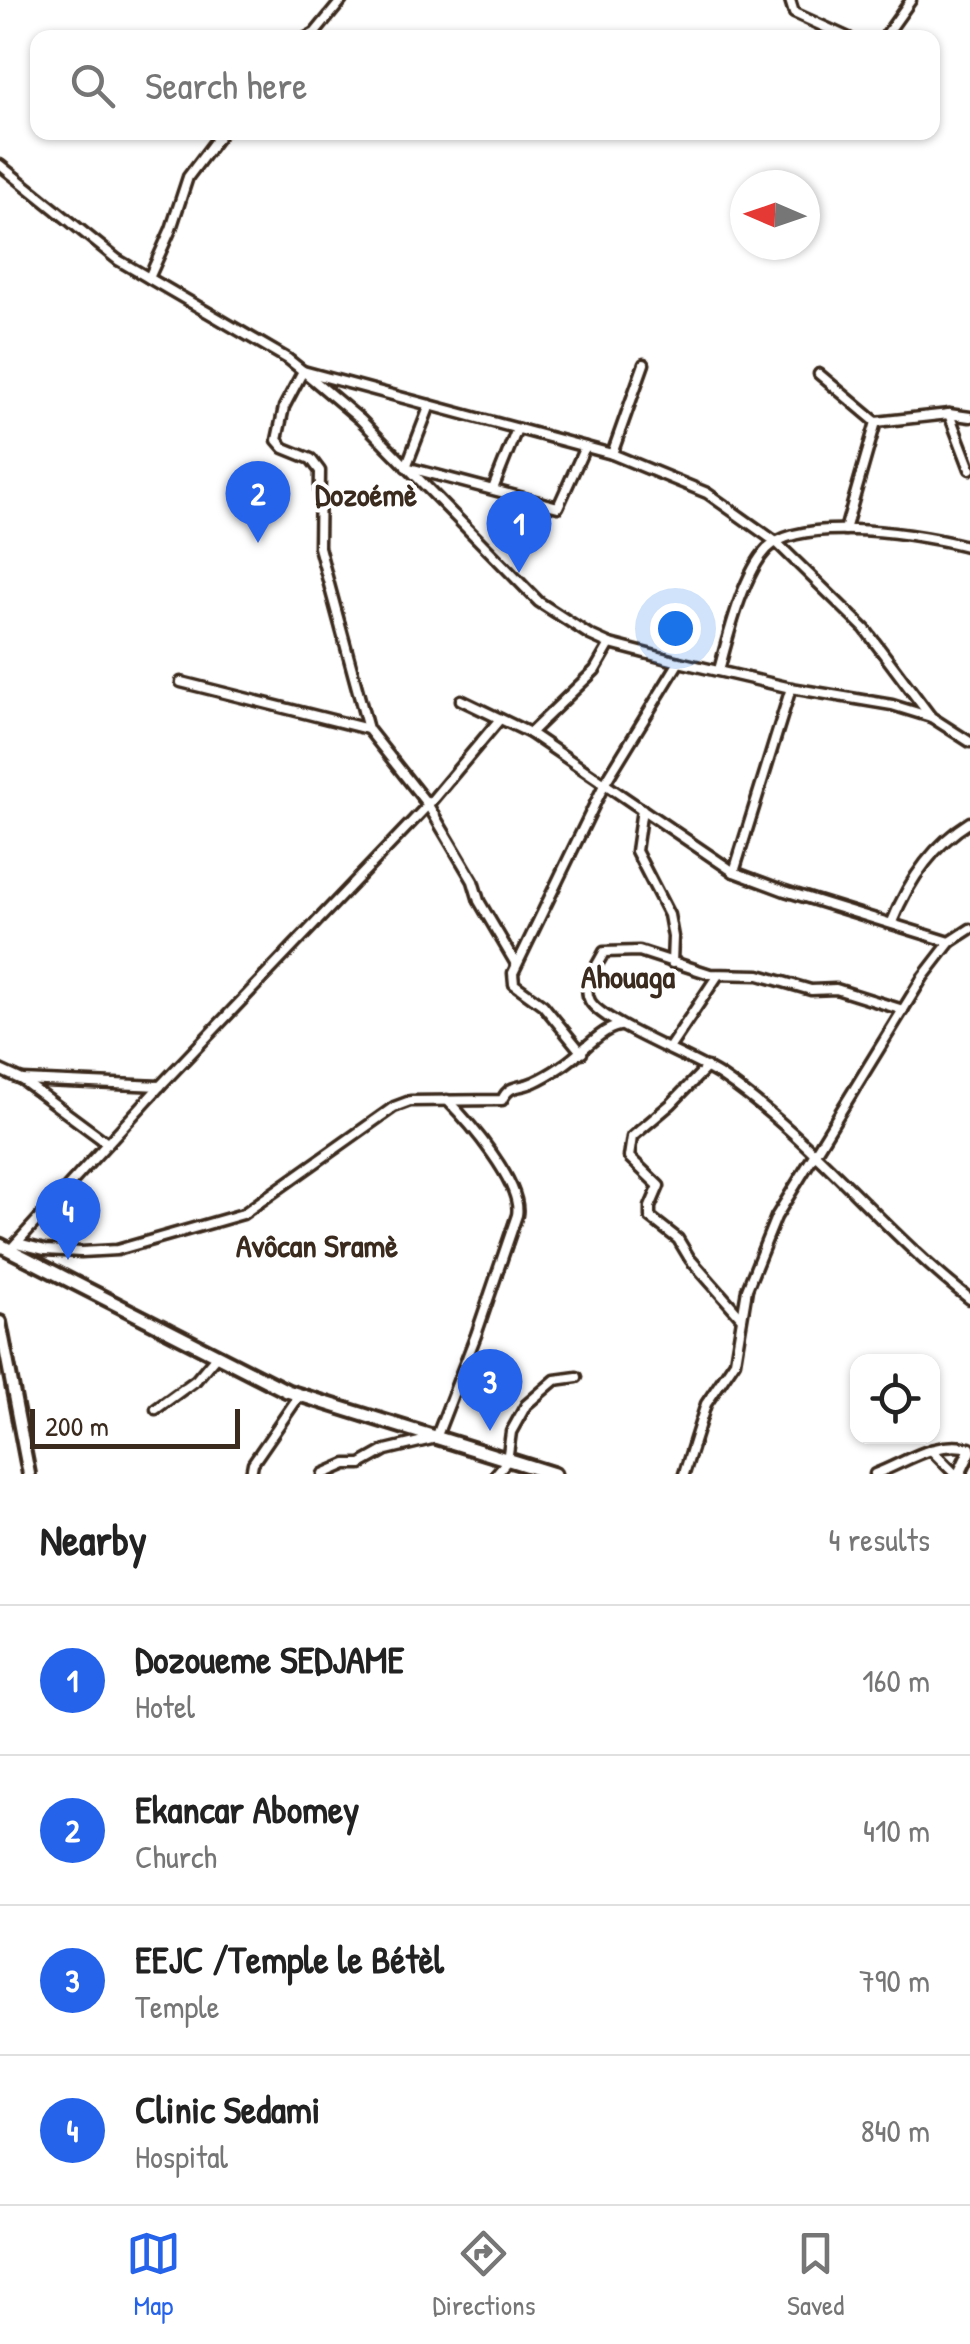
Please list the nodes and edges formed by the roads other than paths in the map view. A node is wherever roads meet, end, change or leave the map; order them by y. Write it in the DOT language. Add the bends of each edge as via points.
graph roads {
  1 [pos="342,0"];
  2 [pos="790,0"];
  3 [pos="911,0"];
  4 [pos="317,30"];
  5 [pos="831,30"];
  6 [pos="890,30"];
  7 [pos="216,140"];
  8 [pos="0,165"];
  9 [pos="149,278"];
  10 [pos="644,364"];
  11 [pos="303,371"];
  12 [pos="819,374"];
  13 [pos="430,406"];
  14 [pos="949,414"];
  15 [pos="970,417"];
  16 [pos="876,422"];
  17 [pos="518,429"];
  18 [pos="585,447"];
  19 [pos="612,454"];
  20 [pos="406,467"];
  21 [pos="970,469"];
  22 [pos="493,488"];
  23 [pos="845,530"];
  24 [pos="776,542"];
  25 [pos="970,547"];
  26 [pos="610,644"];
  27 [pos="679,662"];
  28 [pos="719,670"];
  29 [pos="181,682"];
  30 [pos="791,688"];
  31 [pos="461,700"];
  32 [pos="931,717"];
  33 [pos="500,718"];
  34 [pos="368,729"];
  35 [pos="530,733"];
  36 [pos="970,742"];
  37 [pos="605,783"];
  38 [pos="428,805"];
  39 [pos="642,809"];
  40 [pos="970,822"];
  41 [pos="734,872"];
  42 [pos="892,922"];
  43 [pos="966,931"];
  44 [pos="970,940"];
  45 [pos="950,942"];
  46 [pos="672,963"];
  47 [pos="516,964"];
  48 [pos="718,975"];
  49 [pos="903,1010"];
  50 [pos="624,1025"];
  51 [pos="670,1048"];
  52 [pos="582,1053"];
  53 [pos="707,1067"];
  54 [pos="0,1070"];
  55 [pos="22,1080"];
  56 [pos="160,1086"];
  57 [pos="446,1100"];
  58 [pos="107,1143"];
  59 [pos="813,1151"];
  60 [pos="9,1246"];
  61 [pos="970,1299"];
  62 [pos="742,1318"];
  63 [pos="0,1322"];
  64 [pos="217,1355"];
  65 [pos="578,1377"];
  66 [pos="299,1396"];
  67 [pos="156,1409"];
  68 [pos="436,1438"];
  69 [pos="931,1450"];
  70 [pos="970,1450"];
  71 [pos="506,1461"];
  72 [pos="362,1469"];
  73 [pos="29,1474"];
  74 [pos="251,1474"];
  75 [pos="323,1474"];
  76 [pos="496,1474"];
  77 [pos="554,1474"];
  78 [pos="684,1474"];
  79 [pos="875,1474"];
  80 [pos="957,1474"];
  1 -- 4 [label="street"];
  2 -- 5 [label="street" via="794,13"];
  3 -- 6 [label="street"];
  7 -- 9 [label="street" via="188,177"];
  8 -- 9 [label="street"];
  9 -- 11 [label="street"];
  10 -- 19 [label="street"];
  11 -- 13 [label="street"];
  11 -- 20 [label="street"];
  11 -- 34 [label="street" via="284,407 277,440 320,471 319,547"];
  12 -- 16 [label="street"];
  13 -- 17 [label="street"];
  13 -- 20 [label="street"];
  14 -- 15 [label="street"];
  14 -- 16 [label="street"];
  14 -- 21 [label="street"];
  16 -- 23 [label="street"];
  17 -- 18 [label="street"];
  17 -- 22 [label="street"];
  18 -- 19 [label="street"];
  18 -- 22 [label="street" via="558,507"];
  19 -- 24 [label="street" via="707,493"];
  20 -- 22 [label="street"];
  20 -- 26 [label="street" via="539,602"];
  23 -- 24 [label="street"];
  23 -- 25 [label="street" via="884,530"];
  24 -- 28 [label="street" via="746,590"];
  24 -- 32 [label="street" via="865,629"];
  26 -- 27 [label="street"];
  26 -- 35 [label="street" via="595,670"];
  27 -- 28 [label="street"];
  27 -- 37 [label="street"];
  28 -- 30 [label="street"];
  29 -- 34 [label="street"];
  30 -- 32 [label="street"];
  30 -- 41 [label="street"];
  31 -- 33 [label="street"];
  32 -- 36 [label="street"];
  33 -- 35 [label="street"];
  33 -- 38 [label="street"];
  34 -- 38 [label="street"];
  35 -- 37 [label="street"];
  37 -- 39 [label="street"];
  37 -- 47 [label="street"];
  38 -- 47 [label="street"];
  38 -- 56 [label="street"];
  39 -- 41 [label="street"];
  39 -- 46 [label="street" via="636,852 669,915"];
  40 -- 42 [label="street" via="930,856"];
  41 -- 42 [label="street"];
  42 -- 45 [label="street"];
  43 -- 44 [label="street"];
  43 -- 45 [label="street"];
  45 -- 49 [label="street"];
  46 -- 48 [label="street"];
  46 -- 50 [label="street" via="639,951 604,952 588,981 590,1000"];
  47 -- 52 [label="street" via="514,984 543,1005"];
  48 -- 49 [label="street" via="836,989"];
  48 -- 51 [label="street"];
  49 -- 59 [label="street"];
  50 -- 51 [label="street"];
  50 -- 52 [label="street" via="607,1028"];
  51 -- 53 [label="street"];
  52 -- 57 [label="street" via="528,1086 506,1090 502,1100"];
  53 -- 59 [label="street"];
  53 -- 62 [label="street" via="632,1137 628,1150 659,1186 650,1217 678,1240"];
  54 -- 55 [label="street"];
  55 -- 56 [label="street"];
  55 -- 58 [label="street"];
  56 -- 58 [label="street"];
  57 -- 60 [label="street" via="394,1107 251,1211 225,1220 99,1252"];
  57 -- 68 [label="street" via="480,1134 519,1206"];
  58 -- 60 [label="street"];
  59 -- 61 [label="street"];
  59 -- 62 [label="street" via="762,1245"];
  60 -- 64 [label="main road"];
  62 -- 78 [label="street" via="735,1362 706,1404"];
  63 -- 73 [label="street"];
  64 -- 66 [label="main road"];
  64 -- 67 [label="street"];
  65 -- 71 [label="street" via="554,1380 526,1406 511,1432"];
  66 -- 68 [label="main road"];
  66 -- 74 [label="street"];
  68 -- 71 [label="main road"];
  68 -- 72 [label="street" via="386,1450"];
  69 -- 70 [label="street"];
  69 -- 79 [label="street"];
  69 -- 80 [label="street"];
  70 -- 80 [label="street"];
  71 -- 76 [label="street"];
  71 -- 77 [label="main road"];
  72 -- 75 [label="street" via="346,1464"];
}
